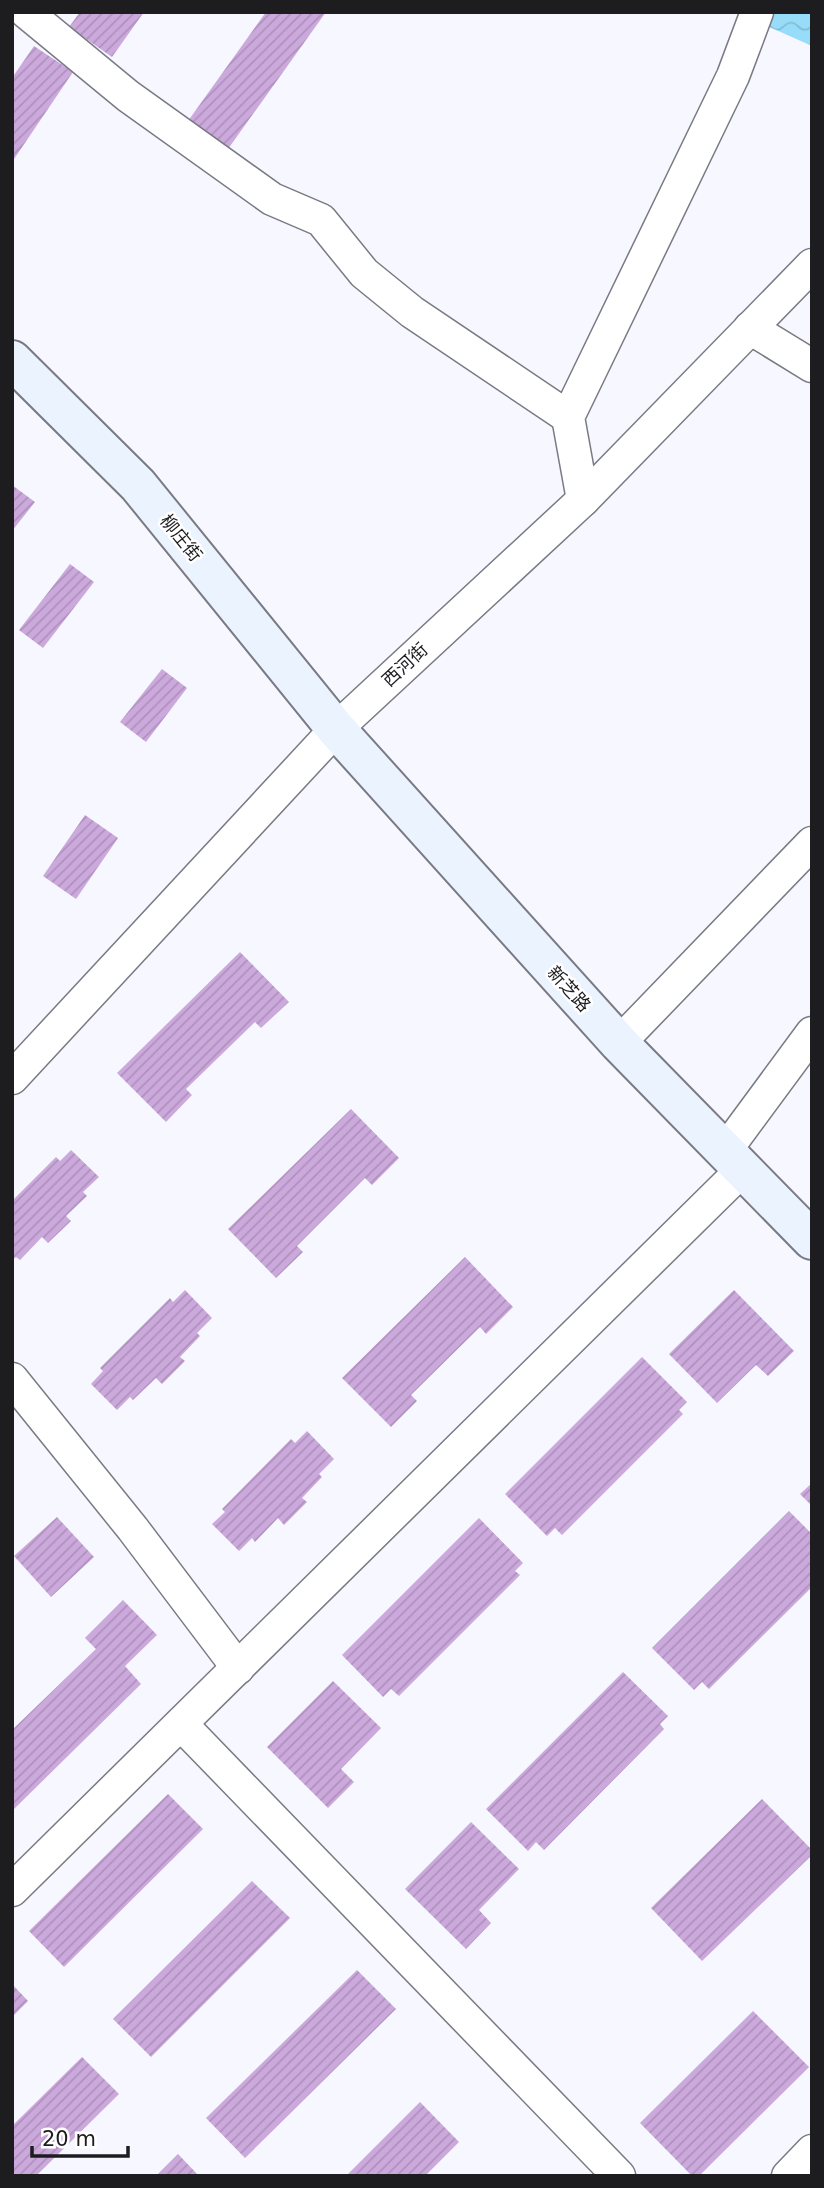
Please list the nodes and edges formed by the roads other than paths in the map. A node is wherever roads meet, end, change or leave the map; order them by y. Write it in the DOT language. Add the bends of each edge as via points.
graph roads {
  1 [pos="26,12"];
  2 [pos="757,12"];
  3 [pos="812,265"];
  4 [pos="750,328"];
  5 [pos="12,360"];
  6 [pos="812,366"];
  7 [pos="568,417"];
  8 [pos="583,500"];
  9 [pos="336,729"];
  10 [pos="812,843"];
  11 [pos="812,1033"];
  12 [pos="618,1043"];
  13 [pos="12,1078"];
  14 [pos="734,1160"];
  15 [pos="812,1240"];
  16 [pos="12,1379"];
  17 [pos="238,1668"];
  18 [pos="181,1724"];
  19 [pos="12,1890"];
  20 [pos="812,2151"];
  21 [pos="620,2176"];
  22 [pos="788,2176"];
  1 -- 7 [label="street" via="128,96 261,191 321,220 364,273 412,312"];
  2 -- 7 [label="street" via="733,76"];
  3 -- 4 [label="street, 西河街"];
  4 -- 6 [label="street"];
  4 -- 8 [label="street, 西河街"];
  5 -- 9 [label="main road, 柳庄街" via="138,485"];
  7 -- 8 [label="street"];
  8 -- 9 [label="street, 西河街"];
  9 -- 12 [label="main road, 新芝路"];
  9 -- 13 [label="street, 西河街"];
  10 -- 12 [label="street"];
  11 -- 14 [label="street"];
  12 -- 14 [label="main road, 新芝路"];
  14 -- 15 [label="main road, 新芝路"];
  14 -- 17 [label="street"];
  16 -- 17 [label="street"];
  17 -- 18 [label="street"];
  18 -- 19 [label="street"];
  18 -- 21 [label="street"];
  20 -- 22 [label="street"];
}
